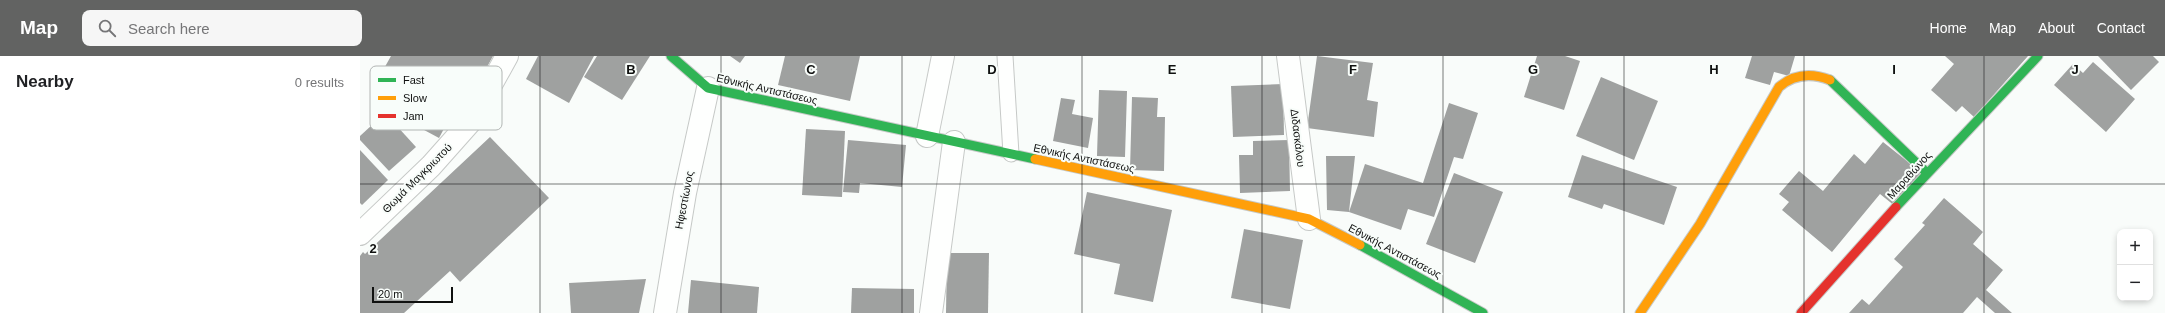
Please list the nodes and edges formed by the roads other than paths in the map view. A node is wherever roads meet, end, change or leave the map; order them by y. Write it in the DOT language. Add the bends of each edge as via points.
graph roads {
  1 [pos="507,56"];
  2 [pos="671,56"];
  3 [pos="943,56"];
  4 [pos="1005,56"];
  5 [pos="1288,56"];
  6 [pos="2038,56"];
  7 [pos="501,66"];
  8 [pos="708,88"];
  9 [pos="462,130"];
  10 [pos="927,136"];
  11 [pos="954,142"];
  12 [pos="1011,154"];
  13 [pos="1927,173"];
  14 [pos="1309,219"];
  15 [pos="360,234"];
  16 [pos="665,313"];
  17 [pos="931,313"];
  18 [pos="1483,313"];
  19 [pos="1640,313"];
  20 [pos="1800,313"];
  1 -- 7 [label="street, Θωμά Μαγκριωτού"];
  2 -- 8 [label="main road, Εθνικής Αντιστάσεως"];
  3 -- 10 [label="street"];
  4 -- 12 [label="lane"];
  5 -- 14 [label="street, Διδασκάλου"];
  6 -- 13 [label="main road, Μαραθώνος"];
  8 -- 10 [label="main road, Εθνικής Αντιστάσεως"];
  8 -- 16 [label="street, Ηφεστίωνος" via="685,192"];
  9 -- 15 [label="street, Θωμά Μαγκριωτού" via="431,166"];
  10 -- 11 [label="main road, Εθνικής Αντιστάσεως"];
  11 -- 12 [label="main road, Εθνικής Αντιστάσεως"];
  11 -- 17 [label="street"];
  12 -- 14 [label="main road, Εθνικής Αντιστάσεως"];
  13 -- 19 [label="main road" via="1830,80 1803,75 1785,81 1779,87 1700,224"];
  13 -- 20 [label="main road, Μαραθώνος"];
  14 -- 18 [label="main road, Εθνικής Αντιστάσεως"];
}
